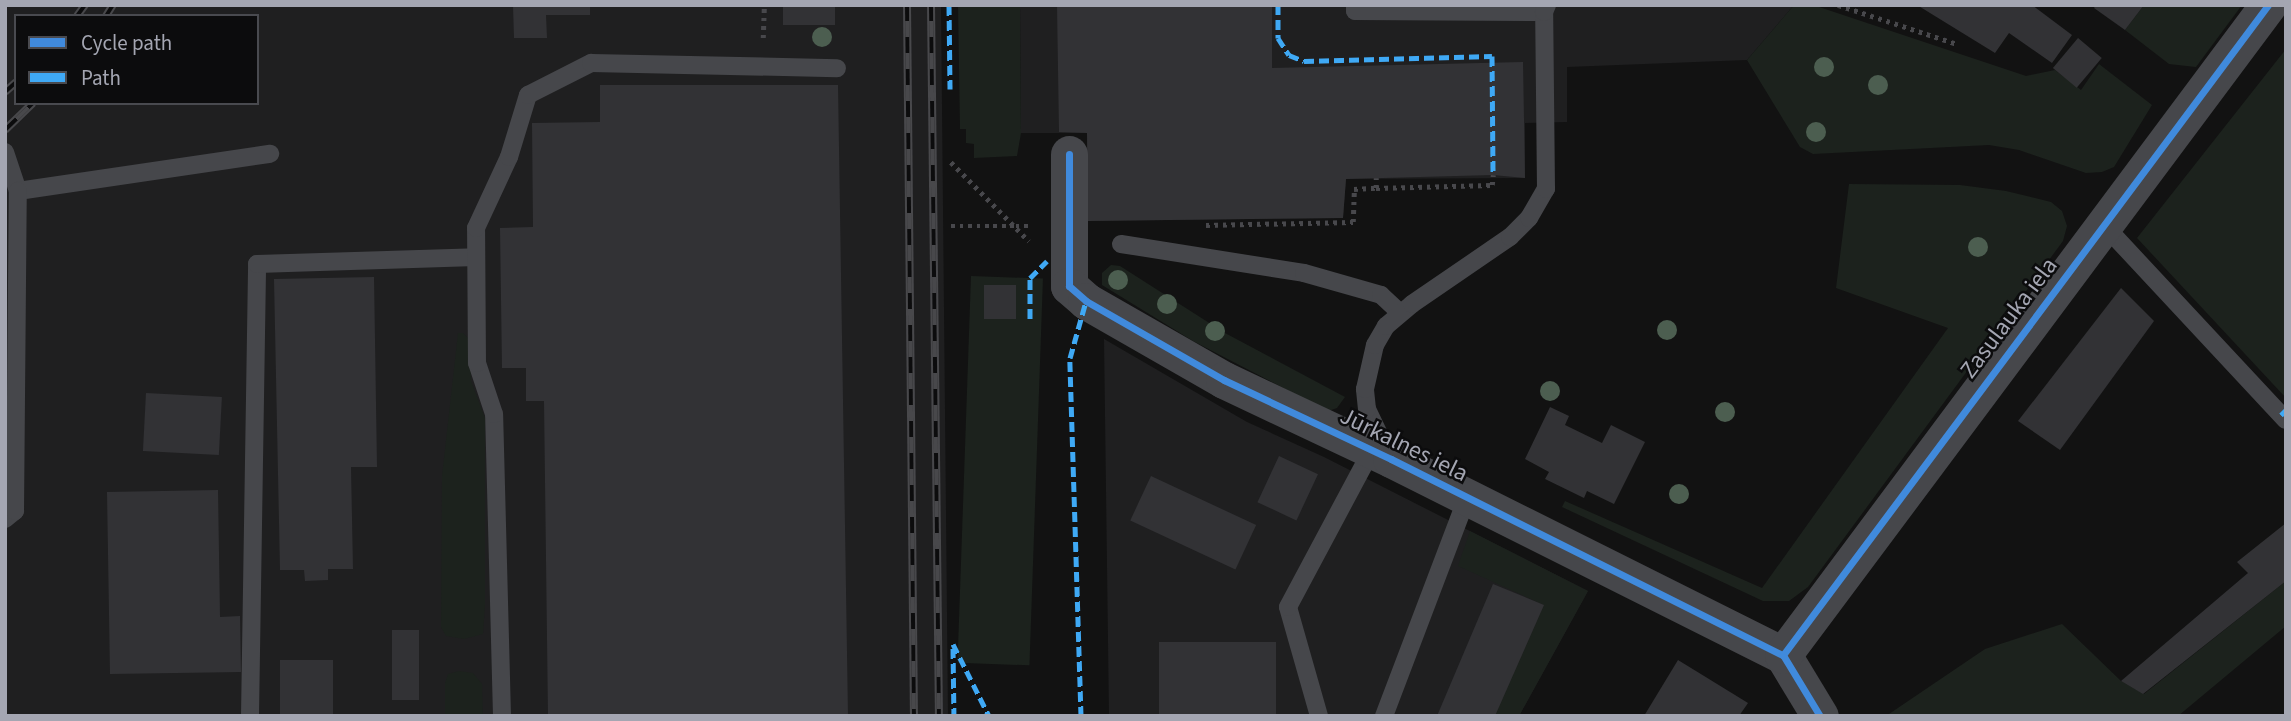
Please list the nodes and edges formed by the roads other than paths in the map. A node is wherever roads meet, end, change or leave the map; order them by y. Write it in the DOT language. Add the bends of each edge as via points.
graph roads {
  1 [pos="1355,5"];
  2 [pos="2268,5"];
  3 [pos="1545,8"];
  4 [pos="837,68"];
  5 [pos="5,152"];
  6 [pos="270,154"];
  7 [pos="1069,154"];
  8 [pos="18,191"];
  9 [pos="2103,224"];
  10 [pos="1121,244"];
  11 [pos="476,257"];
  12 [pos="1400,313"];
  13 [pos="2286,420"];
  14 [pos="1382,455"];
  15 [pos="1467,497"];
  16 [pos="5,519"];
  17 [pos="1783,655"];
  18 [pos="250,716"];
  19 [pos="502,716"];
  20 [pos="1319,716"];
  21 [pos="1384,716"];
  22 [pos="1820,716"];
  1 -- 3 [label="lane" via="1355,11"];
  2 -- 9 [label="street, Zasulauka iela"];
  3 -- 12 [label="lane" via="1546,189 1529,218 1510,237"];
  4 -- 11 [label="lane" via="591,63 528,96 509,157 476,228"];
  5 -- 8 [label="lane"];
  6 -- 8 [label="lane"];
  7 -- 14 [label="street, Jūrkalnes iela" via="1069,286 1086,301 1224,380"];
  8 -- 16 [label="lane" via="16,511"];
  9 -- 13 [label="lane"];
  9 -- 17 [label="street, Zasulauka iela"];
  10 -- 12 [label="lane" via="1304,273 1381,295"];
  11 -- 18 [label="lane" via="257,264"];
  11 -- 19 [label="lane" via="477,363 494,414"];
  12 -- 14 [label="lane" via="1375,345 1365,389"];
  14 -- 15 [label="street, Jūrkalnes iela"];
  14 -- 20 [label="lane" via="1289,607"];
  15 -- 17 [label="street, Jūrkalnes iela"];
  15 -- 21 [label="lane"];
  17 -- 22 [label="street"];
}
